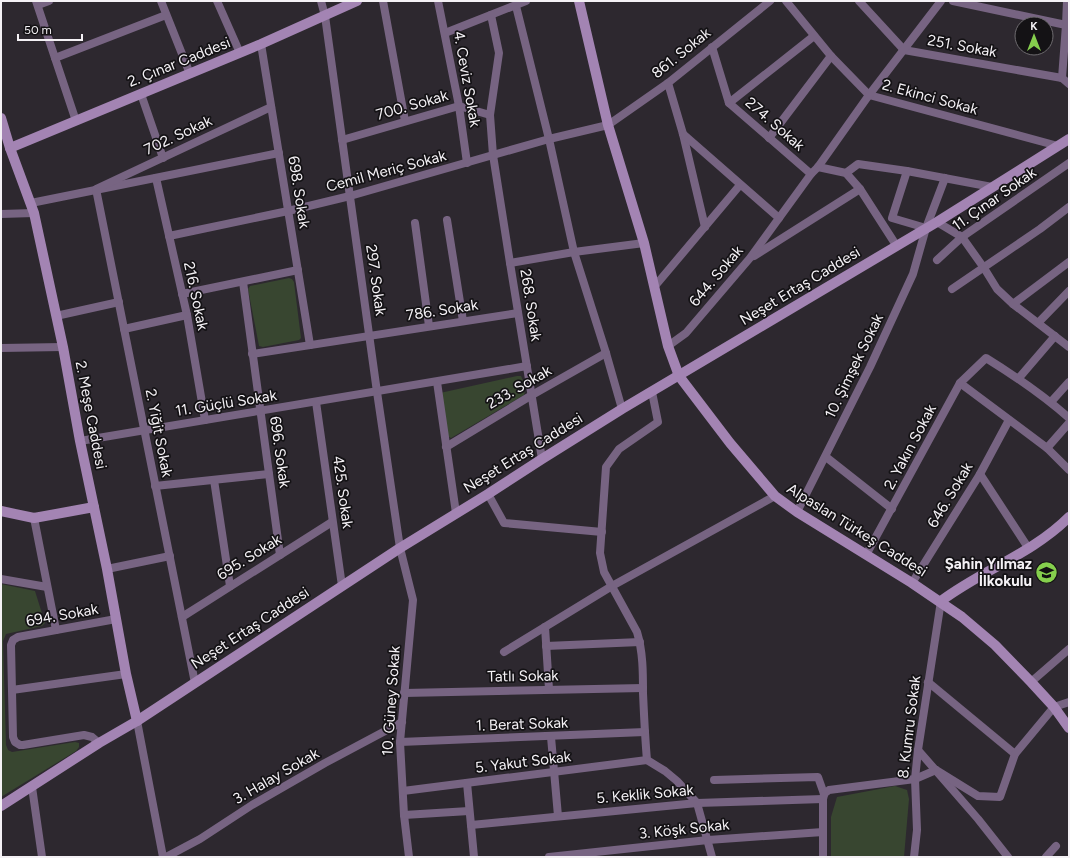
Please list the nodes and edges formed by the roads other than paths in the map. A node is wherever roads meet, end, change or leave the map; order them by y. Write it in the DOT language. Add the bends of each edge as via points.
graph roads {
  1 [pos="49,1"];
  2 [pos="160,1"];
  3 [pos="217,1"];
  4 [pos="321,1"];
  5 [pos="357,1"];
  6 [pos="383,1"];
  7 [pos="438,1"];
  8 [pos="526,1"];
  9 [pos="579,1"];
  10 [pos="770,1"];
  11 [pos="786,1"];
  12 [pos="859,1"];
  13 [pos="941,1"];
  14 [pos="953,1"];
  15 [pos="1067,1"];
  16 [pos="37,3"];
  17 [pos="516,6"];
  18 [pos="166,15"];
  19 [pos="491,15"];
  20 [pos="325,16"];
  21 [pos="1068,24"];
  22 [pos="445,33"];
  23 [pos="814,36"];
  24 [pos="261,44"];
  25 [pos="712,47"];
  26 [pos="904,50"];
  27 [pos="240,53"];
  28 [pos="831,56"];
  29 [pos="55,58"];
  30 [pos="1066,63"];
  31 [pos="190,74"];
  32 [pos="1062,78"];
  33 [pos="668,83"];
  34 [pos="1069,84"];
  35 [pos="141,94"];
  36 [pos="869,95"];
  37 [pos="729,104"];
  38 [pos="459,106"];
  39 [pos="272,107"];
  40 [pos="490,116"];
  41 [pos="1,118"];
  42 [pos="76,121"];
  43 [pos="405,121"];
  44 [pos="608,125"];
  45 [pos="683,134"];
  46 [pos="769,138"];
  47 [pos="1069,138"];
  48 [pos="549,139"];
  49 [pos="342,140"];
  50 [pos="1058,146"];
  51 [pos="6,148"];
  52 [pos="279,154"];
  53 [pos="493,155"];
  54 [pos="163,158"];
  55 [pos="468,163"];
  56 [pos="1069,163"];
  57 [pos="818,167"];
  58 [pos="907,171"];
  59 [pos="846,173"];
  60 [pos="811,174"];
  61 [pos="156,178"];
  62 [pos="945,178"];
  63 [pos="740,185"];
  64 [pos="992,187"];
  65 [pos="860,189"];
  66 [pos="96,190"];
  67 [pos="350,196"];
  68 [pos="31,203"];
  69 [pos="1069,208"];
  70 [pos="288,211"];
  71 [pos="1,214"];
  72 [pos="34,214"];
  73 [pos="778,218"];
  74 [pos="447,220"];
  75 [pos="937,222"];
  76 [pos="415,223"];
  77 [pos="705,227"];
  78 [pos="926,228"];
  79 [pos="169,236"];
  80 [pos="962,237"];
  81 [pos="644,243"];
  82 [pos="896,245"];
  83 [pos="574,252"];
  84 [pos="750,258"];
  85 [pos="937,260"];
  86 [pos="1069,262"];
  87 [pos="510,263"];
  88 [pos="984,268"];
  89 [pos="298,270"];
  90 [pos="243,282"];
  91 [pos="655,286"];
  92 [pos="952,289"];
  93 [pos="1069,291"];
  94 [pos="182,294"];
  95 [pos="118,302"];
  96 [pos="1013,304"];
  97 [pos="518,313"];
  98 [pos="187,314"];
  99 [pos="56,316"];
  100 [pos="463,321"];
  101 [pos="1038,323"];
  102 [pos="429,326"];
  103 [pos="124,328"];
  104 [pos="369,336"];
  105 [pos="1055,336"];
  106 [pos="310,345"];
  107 [pos="668,346"];
  108 [pos="63,347"];
  109 [pos="1069,347"];
  110 [pos="1,348"];
  111 [pos="606,353"];
  112 [pos="252,354"];
  113 [pos="527,366"];
  114 [pos="680,376"];
  115 [pos="1019,378"];
  116 [pos="437,382"];
  117 [pos="1069,382"];
  118 [pos="960,383"];
  119 [pos="377,392"];
  120 [pos="652,392"];
  121 [pos="532,395"];
  122 [pos="316,402"];
  123 [pos="1051,402"];
  124 [pos="622,409"];
  125 [pos="260,411"];
  126 [pos="1069,418"];
  127 [pos="205,420"];
  128 [pos="1009,420"];
  129 [pos="1069,423"];
  130 [pos="144,430"];
  131 [pos="80,441"];
  132 [pos="446,446"];
  133 [pos="1047,448"];
  134 [pos="826,457"];
  135 [pos="542,459"];
  136 [pos="1069,470"];
  137 [pos="269,474"];
  138 [pos="980,474"];
  139 [pos="214,480"];
  140 [pos="155,486"];
  141 [pos="488,494"];
  142 [pos="775,496"];
  143 [pos="94,507"];
  144 [pos="892,509"];
  145 [pos="1,511"];
  146 [pos="797,512"];
  147 [pos="456,513"];
  148 [pos="1069,517"];
  149 [pos="34,518"];
  150 [pos="332,522"];
  151 [pos="602,532"];
  152 [pos="400,548"];
  153 [pos="1030,549"];
  154 [pos="280,555"];
  155 [pos="866,555"];
  156 [pos="170,556"];
  157 [pos="107,569"];
  158 [pos="1,579"];
  159 [pos="912,583"];
  160 [pos="230,586"];
  161 [pos="342,586"];
  162 [pos="612,586"];
  163 [pos="47,587"];
  164 [pos="941,601"];
  165 [pos="182,617"];
  166 [pos="116,619"];
  167 [pos="545,627"];
  168 [pos="56,630"];
  169 [pos="640,642"];
  170 [pos="546,646"];
  171 [pos="1069,649"];
  172 [pos="504,652"];
  173 [pos="126,674"];
  174 [pos="928,682"];
  175 [pos="1031,682"];
  176 [pos="195,683"];
  177 [pos="643,688"];
  178 [pos="12,690"];
  179 [pos="549,690"];
  180 [pos="404,693"];
  181 [pos="1069,702"];
  182 [pos="1054,707"];
  183 [pos="137,721"];
  184 [pos="402,722"];
  185 [pos="1069,728"];
  186 [pos="645,732"];
  187 [pos="551,737"];
  188 [pos="400,742"];
  189 [pos="99,743"];
  190 [pos="918,750"];
  191 [pos="1015,754"];
  192 [pos="647,760"];
  193 [pos="936,770"];
  194 [pos="554,773"];
  195 [pos="916,779"];
  196 [pos="714,780"];
  197 [pos="467,783"];
  198 [pos="32,787"];
  199 [pos="403,791"];
  200 [pos="823,797"];
  201 [pos="697,803"];
  202 [pos="1,806"];
  203 [pos="469,811"];
  204 [pos="404,815"];
  205 [pos="558,816"];
  206 [pos="471,825"];
  207 [pos="823,832"];
  208 [pos="708,840"];
  209 [pos="1056,846"];
  210 [pos="42,857"];
  211 [pos="162,857"];
  212 [pos="166,857"];
  213 [pos="409,857"];
  214 [pos="474,857"];
  215 [pos="549,857"];
  216 [pos="712,857"];
  217 [pos="823,857"];
  218 [pos="914,857"];
  219 [pos="1008,857"];
  220 [pos="1046,857"];
  1 -- 16 [label="street"];
  2 -- 18 [label="street"];
  3 -- 27 [label="street"];
  4 -- 20 [label="street, 297. Sokak"];
  5 -- 20 [label="main road, 2. Çınar Caddesi"];
  6 -- 43 [label="street"];
  7 -- 22 [label="street, 4. Ceviz Sokak"];
  8 -- 17 [label="street"];
  9 -- 44 [label="main road, Alpaslan Türkeş Caddesi"];
  10 -- 25 [label="street, 861. Sokak"];
  11 -- 23 [label="street, 2. Ekinci Sokak"];
  12 -- 26 [label="street"];
  13 -- 26 [label="street, 644. Sokak"];
  14 -- 21 [label="street"];
  15 -- 21 [label="street"];
  16 -- 29 [label="street"];
  17 -- 19 [label="street"];
  17 -- 48 [label="street"];
  18 -- 29 [label="street"];
  18 -- 31 [label="street"];
  19 -- 22 [label="street"];
  19 -- 40 [label="street, 268. Sokak" via="499,52"];
  20 -- 24 [label="main road, 2. Çınar Caddesi"];
  20 -- 49 [label="street, 297. Sokak"];
  21 -- 30 [label="street"];
  22 -- 38 [label="street, 4. Ceviz Sokak"];
  23 -- 28 [label="street, 2. Ekinci Sokak"];
  23 -- 37 [label="street"];
  24 -- 27 [label="main road, 2. Çınar Caddesi"];
  24 -- 39 [label="street, 698. Sokak"];
  25 -- 33 [label="street, 861. Sokak"];
  25 -- 37 [label="street, 274. Sokak"];
  26 -- 32 [label="street, 251. Sokak"];
  26 -- 36 [label="street, 644. Sokak"];
  27 -- 31 [label="main road, 2. Çınar Caddesi"];
  28 -- 36 [label="street, 2. Ekinci Sokak"];
  28 -- 46 [label="street"];
  29 -- 42 [label="street"];
  30 -- 32 [label="street"];
  31 -- 35 [label="main road, 2. Çınar Caddesi"];
  32 -- 34 [label="street"];
  33 -- 44 [label="street, 861. Sokak"];
  33 -- 45 [label="street"];
  35 -- 42 [label="main road, 2. Çınar Caddesi"];
  35 -- 54 [label="street"];
  36 -- 50 [label="street, 2. Ekinci Sokak"];
  36 -- 57 [label="street, 644. Sokak"];
  37 -- 46 [label="street, 274. Sokak"];
  38 -- 40 [label="street, 700. Sokak"];
  38 -- 43 [label="street, 700. Sokak"];
  38 -- 55 [label="street, 4. Ceviz Sokak"];
  39 -- 52 [label="street, 698. Sokak"];
  39 -- 54 [label="street, 702. Sokak"];
  40 -- 53 [label="street, 268. Sokak"];
  41 -- 51 [label="main road, 2. Meşe Caddesi"];
  42 -- 51 [label="main road, 2. Çınar Caddesi"];
  43 -- 49 [label="street, 700. Sokak"];
  44 -- 48 [label="street, Cemil Meriç Sokak"];
  44 -- 81 [label="main road, Alpaslan Türkeş Caddesi"];
  45 -- 63 [label="street"];
  45 -- 77 [label="street"];
  46 -- 60 [label="street, 274. Sokak"];
  47 -- 50 [label="main road, Neşet Ertaş Caddesi"];
  48 -- 53 [label="street, Cemil Meriç Sokak"];
  48 -- 83 [label="street"];
  49 -- 67 [label="street, 297. Sokak"];
  50 -- 64 [label="main road, Neşet Ertaş Caddesi"];
  51 -- 68 [label="main road, 2. Meşe Caddesi"];
  52 -- 61 [label="street, 702. Sokak"];
  52 -- 70 [label="street, 698. Sokak"];
  53 -- 55 [label="street, Cemil Meriç Sokak"];
  53 -- 87 [label="street, 268. Sokak"];
  54 -- 66 [label="street, 702. Sokak"];
  55 -- 67 [label="street, Cemil Meriç Sokak"];
  56 -- 80 [label="street, 11. Çınar Sokak"];
  57 -- 59 [label="street"];
  57 -- 60 [label="street, 644. Sokak"];
  58 -- 59 [label="street" via="858,164"];
  58 -- 62 [label="street"];
  58 -- 78 [label="street" via="892,218"];
  59 -- 65 [label="street"];
  60 -- 73 [label="street, 644. Sokak"];
  61 -- 66 [label="street, 702. Sokak"];
  61 -- 79 [label="street, 216. Sokak"];
  62 -- 64 [label="street"];
  62 -- 78 [label="street, 10. Şimşek Sokak"];
  63 -- 73 [label="street"];
  63 -- 77 [label="street"];
  64 -- 75 [label="main road, Neşet Ertaş Caddesi"];
  65 -- 82 [label="street"];
  65 -- 84 [label="street"];
  66 -- 68 [label="street, 702. Sokak"];
  66 -- 95 [label="street, 2. Yiğit Sokak"];
  67 -- 70 [label="street, Cemil Meriç Sokak"];
  67 -- 104 [label="street, 297. Sokak"];
  68 -- 72 [label="main road, 2. Meşe Caddesi"];
  69 -- 88 [label="street"];
  70 -- 79 [label="street, Cemil Meriç Sokak"];
  70 -- 89 [label="street, 698. Sokak"];
  71 -- 72 [label="street"];
  72 -- 99 [label="main road, 2. Meşe Caddesi"];
  73 -- 84 [label="street, 644. Sokak"];
  74 -- 100 [label="street"];
  75 -- 78 [label="main road, Neşet Ertaş Caddesi"];
  75 -- 80 [label="street"];
  76 -- 102 [label="street"];
  77 -- 91 [label="street"];
  78 -- 82 [label="main road, Neşet Ertaş Caddesi"];
  78 -- 134 [label="street, 10. Şimşek Sokak" via="913,274"];
  79 -- 94 [label="street, 216. Sokak"];
  80 -- 85 [label="street, 11. Çınar Sokak"];
  80 -- 88 [label="street"];
  81 -- 83 [label="street"];
  81 -- 91 [label="main road, Alpaslan Türkeş Caddesi"];
  82 -- 114 [label="main road, Neşet Ertaş Caddesi"];
  83 -- 87 [label="street"];
  83 -- 111 [label="street"];
  84 -- 107 [label="street, 644. Sokak" via="686,333"];
  86 -- 96 [label="street"];
  87 -- 97 [label="street, 268. Sokak"];
  88 -- 92 [label="street"];
  88 -- 96 [label="street" via="997,289"];
  89 -- 90 [label="street"];
  89 -- 106 [label="street, 698. Sokak"];
  90 -- 94 [label="street"];
  90 -- 112 [label="street, 696. Sokak"];
  91 -- 107 [label="main road, Alpaslan Türkeş Caddesi"];
  93 -- 101 [label="street"];
  94 -- 98 [label="street, 216. Sokak"];
  95 -- 99 [label="street"];
  95 -- 103 [label="street, 2. Yiğit Sokak"];
  96 -- 101 [label="street"];
  97 -- 100 [label="street, 786. Sokak"];
  97 -- 113 [label="street, 268. Sokak"];
  98 -- 103 [label="street"];
  98 -- 127 [label="street, 216. Sokak"];
  99 -- 108 [label="main road, 2. Meşe Caddesi"];
  100 -- 102 [label="street, 786. Sokak"];
  101 -- 105 [label="street"];
  102 -- 104 [label="street, 786. Sokak"];
  103 -- 130 [label="street, 2. Yiğit Sokak"];
  104 -- 106 [label="street, 786. Sokak"];
  104 -- 119 [label="street, 297. Sokak"];
  105 -- 109 [label="street"];
  105 -- 115 [label="street"];
  106 -- 112 [label="street, 786. Sokak"];
  107 -- 114 [label="main road, Alpaslan Türkeş Caddesi"];
  108 -- 110 [label="street"];
  108 -- 131 [label="main road, 2. Meşe Caddesi"];
  111 -- 121 [label="street, 233. Sokak"];
  111 -- 124 [label="street"];
  112 -- 125 [label="street, 696. Sokak"];
  113 -- 116 [label="street, 11. Güçlü Sokak"];
  113 -- 121 [label="street, 268. Sokak"];
  114 -- 120 [label="main road, Neşet Ertaş Caddesi"];
  114 -- 142 [label="main road, Alpaslan Türkeş Caddesi" via="730,443"];
  115 -- 118 [label="street, 2. Yakın Sokak" via="986,358"];
  115 -- 123 [label="street"];
  116 -- 119 [label="street, 11. Güçlü Sokak"];
  116 -- 132 [label="street"];
  117 -- 123 [label="street"];
  118 -- 128 [label="street"];
  118 -- 144 [label="street, 2. Yakın Sokak"];
  119 -- 122 [label="street, 11. Güçlü Sokak"];
  119 -- 152 [label="street, 297. Sokak"];
  120 -- 124 [label="main road, Neşet Ertaş Caddesi"];
  120 -- 151 [label="street" via="658,422 619,449 606,467"];
  121 -- 132 [label="street, 233. Sokak"];
  121 -- 135 [label="street, 268. Sokak"];
  122 -- 125 [label="street, 11. Güçlü Sokak"];
  122 -- 150 [label="street, 425. Sokak"];
  123 -- 126 [label="street"];
  124 -- 135 [label="main road, Neşet Ertaş Caddesi"];
  125 -- 127 [label="street, 11. Güçlü Sokak"];
  125 -- 137 [label="street, 696. Sokak"];
  127 -- 130 [label="street, 11. Güçlü Sokak"];
  128 -- 133 [label="street"];
  128 -- 138 [label="street, 646. Sokak"];
  129 -- 133 [label="street"];
  130 -- 131 [label="street, 11. Güçlü Sokak"];
  130 -- 140 [label="street, 2. Yiğit Sokak"];
  131 -- 143 [label="main road, 2. Meşe Caddesi"];
  132 -- 147 [label="street"];
  133 -- 136 [label="street"];
  134 -- 144 [label="street"];
  134 -- 146 [label="street, 10. Şimşek Sokak"];
  135 -- 141 [label="main road, Neşet Ertaş Caddesi"];
  137 -- 139 [label="street"];
  137 -- 154 [label="street, 696. Sokak"];
  138 -- 153 [label="street"];
  138 -- 159 [label="street, 646. Sokak"];
  139 -- 140 [label="street"];
  139 -- 160 [label="street"];
  140 -- 156 [label="street, 2. Yiğit Sokak"];
  141 -- 147 [label="main road, Neşet Ertaş Caddesi"];
  141 -- 151 [label="street" via="504,523"];
  142 -- 146 [label="main road, Alpaslan Türkeş Caddesi"];
  142 -- 162 [label="street"];
  143 -- 149 [label="main road"];
  143 -- 157 [label="main road, 2. Meşe Caddesi"];
  144 -- 155 [label="street, 2. Yakın Sokak"];
  145 -- 149 [label="main road"];
  146 -- 155 [label="main road, Alpaslan Türkeş Caddesi"];
  147 -- 152 [label="main road, Neşet Ertaş Caddesi"];
  148 -- 153 [label="main road"];
  149 -- 163 [label="street"];
  150 -- 154 [label="street, 695. Sokak"];
  150 -- 161 [label="street, 425. Sokak"];
  151 -- 162 [label="street" via="601,562"];
  152 -- 161 [label="main road, Neşet Ertaş Caddesi"];
  152 -- 180 [label="street, 10. Güney Sokak" via="413,600"];
  153 -- 164 [label="main road" via="954,591"];
  154 -- 160 [label="street, 695. Sokak"];
  155 -- 159 [label="main road, Alpaslan Türkeş Caddesi"];
  156 -- 157 [label="street"];
  156 -- 165 [label="street, 2. Yiğit Sokak"];
  157 -- 166 [label="main road, 2. Meşe Caddesi"];
  158 -- 163 [label="street"];
  159 -- 164 [label="main road, Alpaslan Türkeş Caddesi"];
  160 -- 165 [label="street, 695. Sokak"];
  161 -- 176 [label="main road, Neşet Ertaş Caddesi"];
  162 -- 167 [label="street"];
  162 -- 169 [label="street"];
  163 -- 168 [label="street"];
  164 -- 174 [label="street, 8. Kumru Sokak"];
  164 -- 175 [label="main road, Alpaslan Türkeş Caddesi" via="995,645"];
  165 -- 176 [label="street, 2. Yiğit Sokak"];
  166 -- 168 [label="street, 694. Sokak"];
  166 -- 173 [label="main road, 2. Meşe Caddesi"];
  167 -- 170 [label="street"];
  167 -- 172 [label="street"];
  168 -- 178 [label="street, 694. Sokak" via="13,640"];
  169 -- 170 [label="street"];
  169 -- 177 [label="street"];
  170 -- 179 [label="street"];
  171 -- 175 [label="street"];
  173 -- 178 [label="street"];
  173 -- 183 [label="main road, 2. Meşe Caddesi"];
  174 -- 190 [label="street, 8. Kumru Sokak"];
  174 -- 191 [label="street"];
  175 -- 182 [label="main road, Alpaslan Türkeş Caddesi"];
  176 -- 183 [label="main road, Neşet Ertaş Caddesi"];
  177 -- 179 [label="street, Tatlı Sokak"];
  177 -- 186 [label="street"];
  178 -- 189 [label="street, 694. Sokak" via="14,738 17,744 84,735"];
  179 -- 180 [label="street, Tatlı Sokak"];
  180 -- 184 [label="street, 10. Güney Sokak"];
  181 -- 182 [label="street"];
  182 -- 185 [label="main road, Alpaslan Türkeş Caddesi"];
  182 -- 191 [label="street"];
  183 -- 189 [label="main road, Neşet Ertaş Caddesi"];
  183 -- 211 [label="street"];
  184 -- 188 [label="street, 10. Güney Sokak"];
  184 -- 212 [label="street, 3. Halay Sokak" via="318,767"];
  186 -- 187 [label="street, 1. Berat Sokak"];
  186 -- 192 [label="street"];
  187 -- 188 [label="street, 1. Berat Sokak"];
  187 -- 194 [label="street"];
  188 -- 199 [label="street, 10. Güney Sokak"];
  189 -- 198 [label="main road, Neşet Ertaş Caddesi"];
  190 -- 193 [label="street"];
  190 -- 195 [label="street, 8. Kumru Sokak"];
  191 -- 193 [label="street" via="1000,796 978,796"];
  192 -- 194 [label="street, 5. Yakut Sokak"];
  192 -- 201 [label="street" via="677,781"];
  193 -- 195 [label="street, 5. Keklik Sokak"];
  193 -- 219 [label="street"];
  194 -- 197 [label="street, 5. Yakut Sokak"];
  194 -- 205 [label="street"];
  195 -- 200 [label="street, 5. Keklik Sokak" via="829,790"];
  195 -- 218 [label="street, 8. Kumru Sokak" via="917,830"];
  196 -- 200 [label="street" via="818,777"];
  197 -- 199 [label="street, 5. Yakut Sokak"];
  197 -- 203 [label="street"];
  198 -- 202 [label="main road, Neşet Ertaş Caddesi"];
  198 -- 210 [label="street"];
  199 -- 204 [label="street, 10. Güney Sokak"];
  200 -- 201 [label="street, 5. Keklik Sokak"];
  200 -- 207 [label="street"];
  201 -- 205 [label="street, 5. Keklik Sokak"];
  201 -- 208 [label="street"];
  203 -- 204 [label="street"];
  203 -- 206 [label="street"];
  204 -- 213 [label="street, 10. Güney Sokak"];
  205 -- 206 [label="street, 5. Keklik Sokak"];
  206 -- 214 [label="street"];
  207 -- 208 [label="street, 3. Köşk Sokak"];
  207 -- 217 [label="street"];
  208 -- 215 [label="street, 3. Köşk Sokak"];
  208 -- 216 [label="street"];
  209 -- 220 [label="street"];
}
